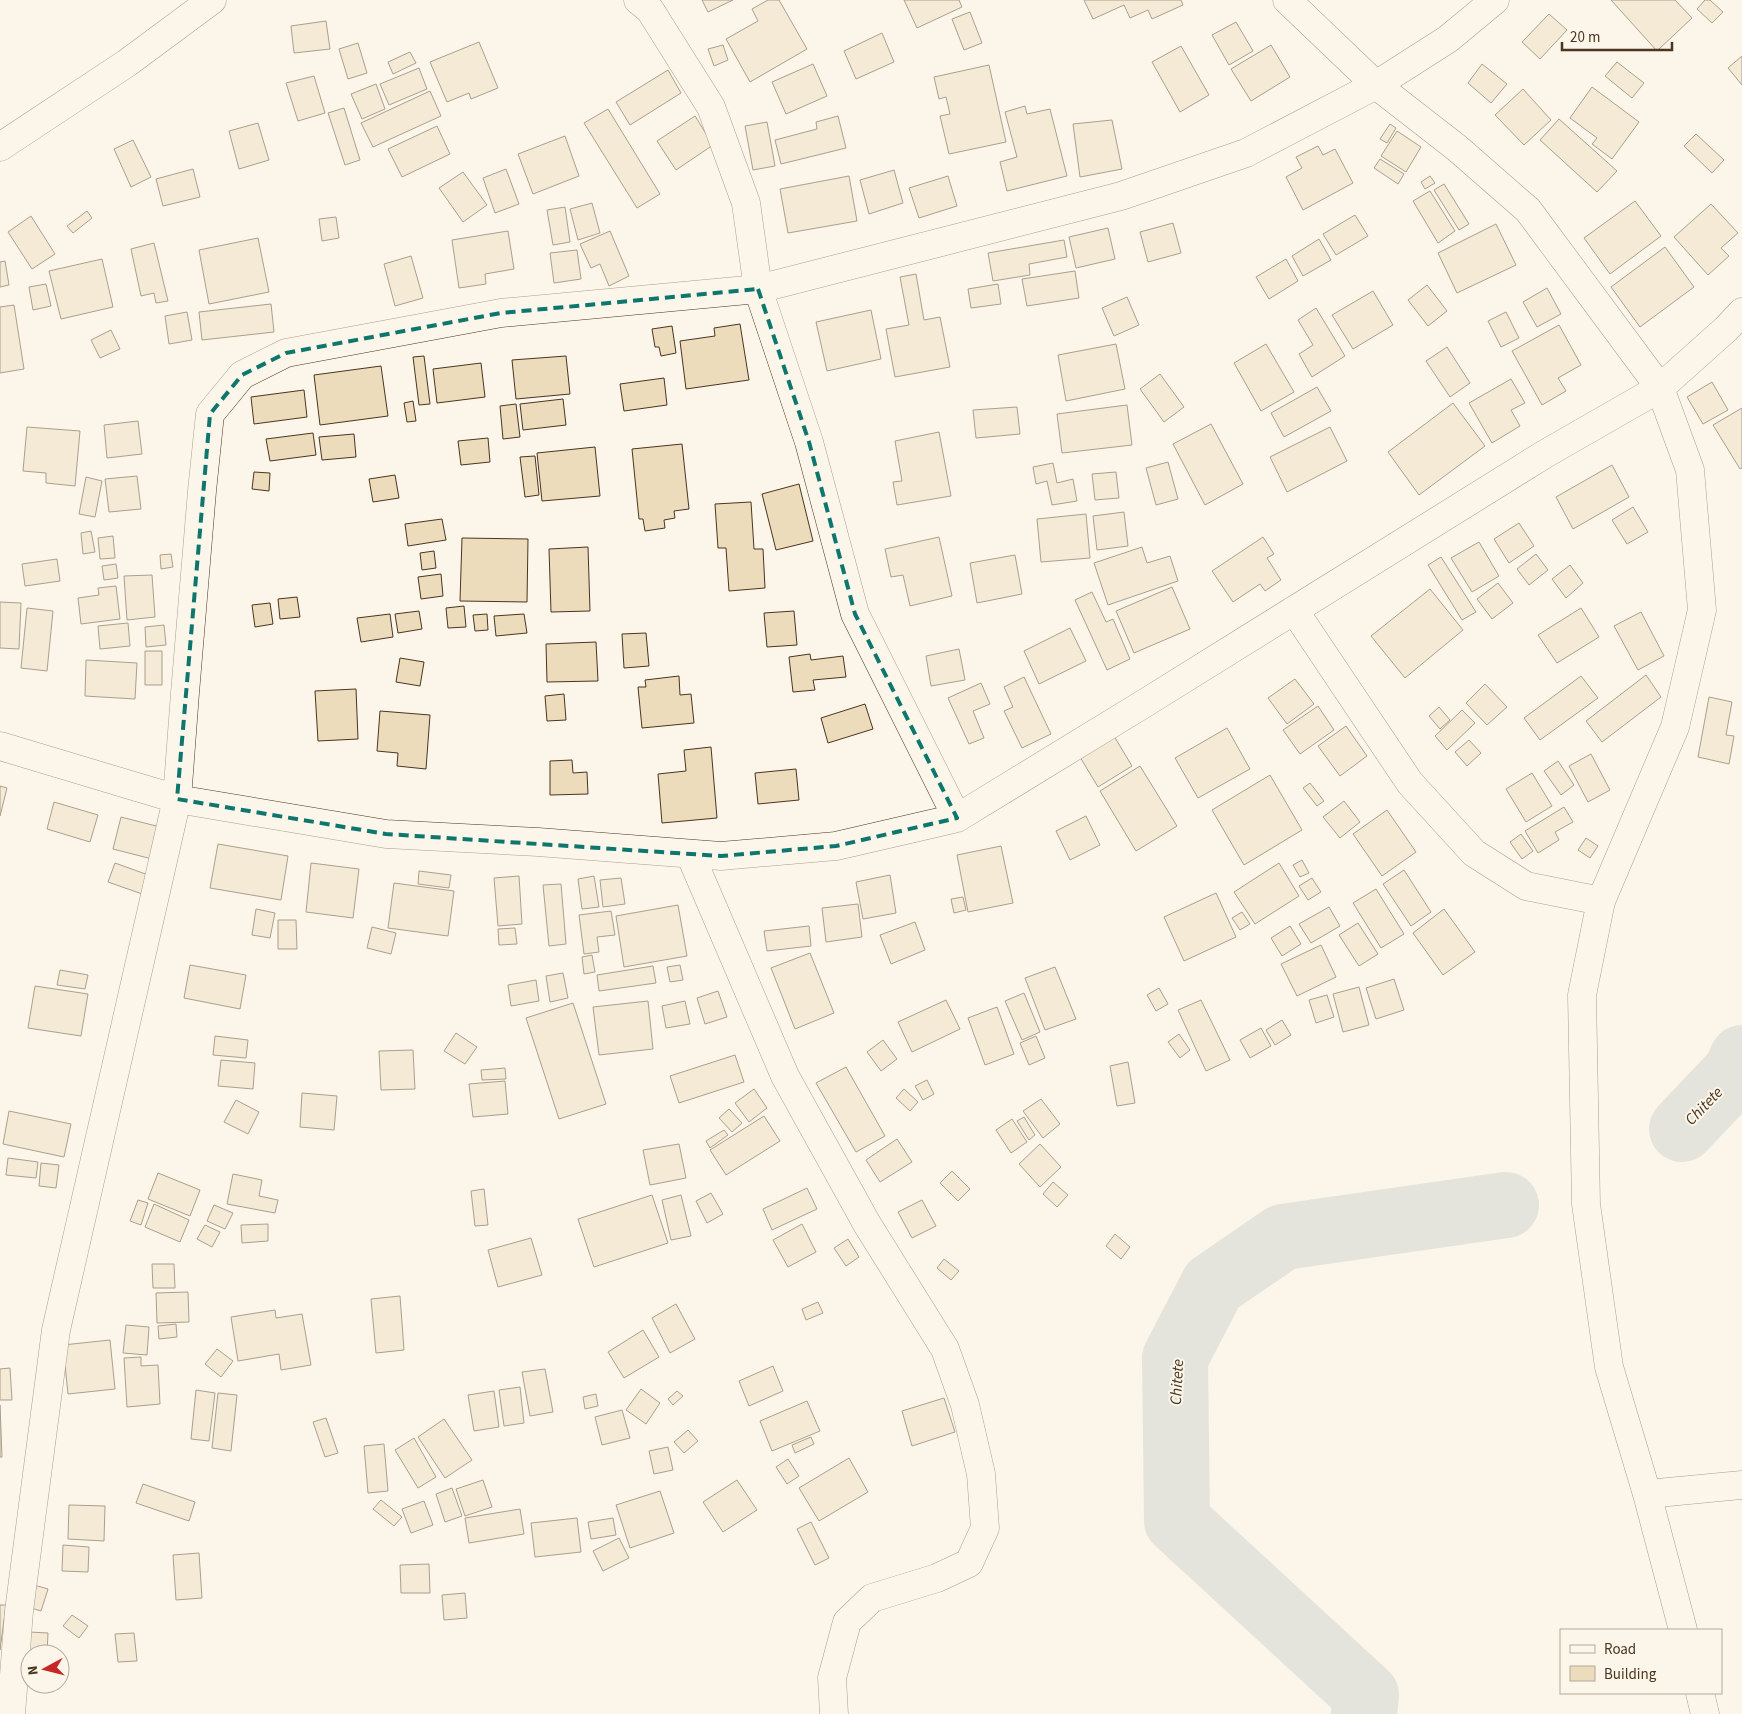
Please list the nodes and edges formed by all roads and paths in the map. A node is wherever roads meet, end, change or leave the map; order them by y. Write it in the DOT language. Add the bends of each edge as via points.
graph roads {
  1 [pos="212,0"];
  2 [pos="638,0"];
  3 [pos="1286,0"];
  4 [pos="1495,0"];
  5 [pos="1376,85"];
  6 [pos="0,147"];
  7 [pos="758,289"];
  8 [pos="1742,312"];
  9 [pos="1660,388"];
  10 [pos="1294,610"];
  11 [pos="0,746"];
  12 [pos="177,798"];
  13 [pos="957,818"];
  14 [pos="690,854"];
  15 [pos="1601,901"];
  16 [pos="1742,1485"];
  17 [pos="1647,1494"];
  18 [pos="1683,1629"];
  19 [pos="1700,1694"];
  20 [pos="11,1714"];
  21 [pos="834,1714"];
  22 [pos="1705,1714"];
  1 -- 6 [label="street" via="127,63"];
  2 -- 7 [label="street" via="650,10 711,107 746,203"];
  3 -- 5 [label="street"];
  4 -- 5 [label="street" via="1448,39"];
  5 -- 7 [label="street" via="1246,153 1120,196"];
  5 -- 9 [label="street" via="1457,148 1528,210"];
  7 -- 12 [label="street" via="501,313 286,353 242,375 210,414"];
  7 -- 13 [label="street" via="809,442 855,614"];
  8 -- 9 [label="street"];
  9 -- 10 [label="street" via="1545,454"];
  9 -- 15 [label="street" via="1690,470 1702,610 1675,727"];
  10 -- 13 [label="street"];
  10 -- 15 [label="street" via="1410,783 1474,853 1526,886"];
  11 -- 12 [label="street"];
  12 -- 14 [label="street" via="386,834"];
  12 -- 20 [label="street" via="56,1330 20,1612"];
  13 -- 14 [label="street" via="836,846 721,856"];
  14 -- 21 [label="street" via="785,1076 867,1224 945,1349 965,1405 981,1474 985,1528 970,1563 937,1578 872,1598 847,1622 832,1678"];
  15 -- 17 [label="street" via="1582,995 1586,1204 1609,1367"];
  16 -- 17 [label="street"];
  17 -- 18 [label="street"];
  19 -- 22 [label="street"];
}
